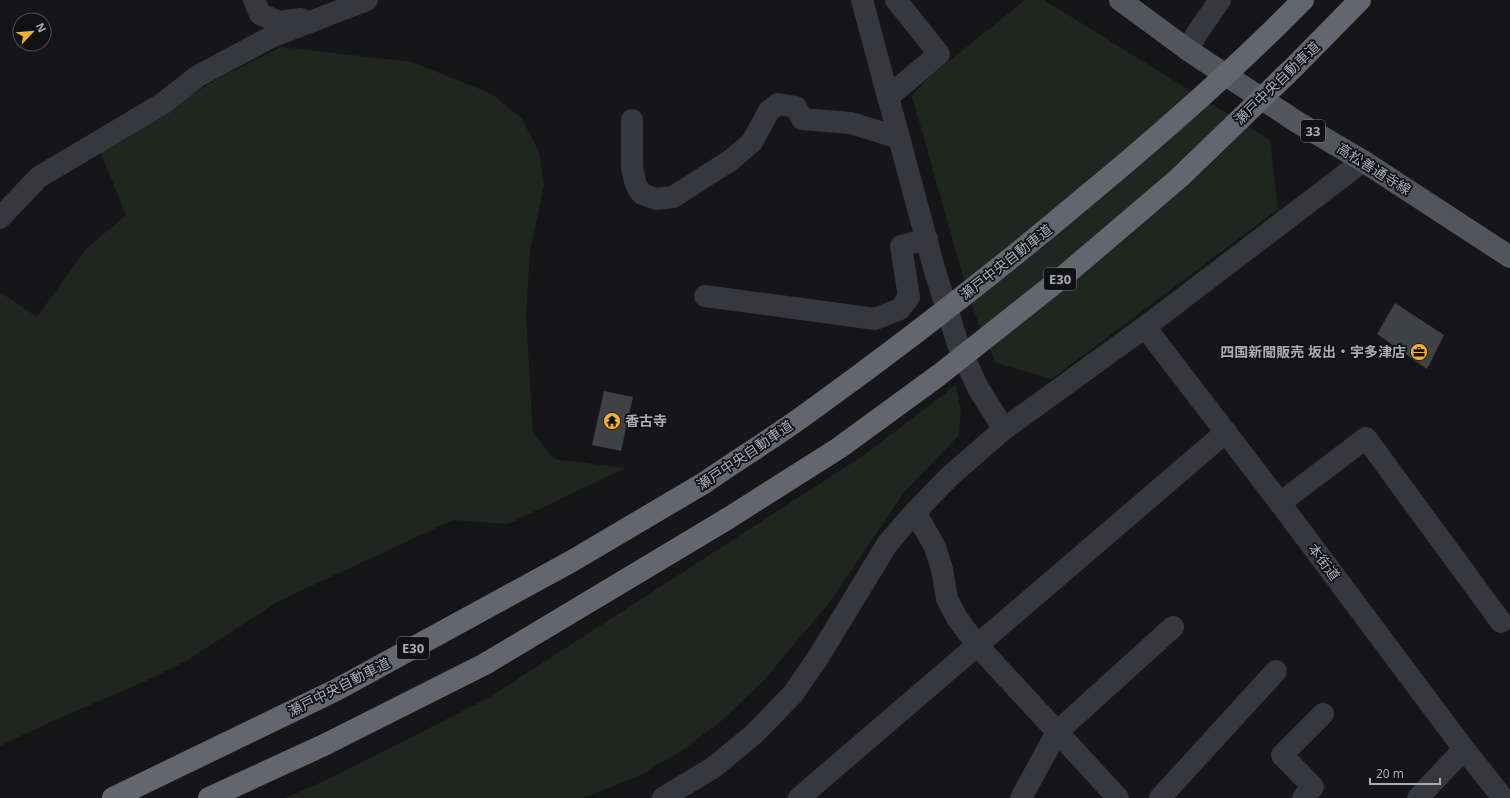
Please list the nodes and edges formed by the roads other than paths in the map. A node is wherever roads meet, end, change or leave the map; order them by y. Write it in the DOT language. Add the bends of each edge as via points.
graph roads {
  1 [pos="254,0"];
  2 [pos="367,0"];
  3 [pos="862,0"];
  4 [pos="896,0"];
  5 [pos="1120,0"];
  6 [pos="1220,0"];
  7 [pos="1303,0"];
  8 [pos="1360,0"];
  9 [pos="327,16"];
  10 [pos="1188,50"];
  11 [pos="888,97"];
  12 [pos="632,120"];
  13 [pos="899,138"];
  14 [pos="1363,161"];
  15 [pos="0,218"];
  16 [pos="927,240"];
  17 [pos="1510,257"];
  18 [pos="704,296"];
  19 [pos="1145,327"];
  20 [pos="1004,429"];
  21 [pos="1226,432"];
  22 [pos="1280,503"];
  23 [pos="915,512"];
  24 [pos="1501,622"];
  25 [pos="1174,627"];
  26 [pos="977,645"];
  27 [pos="1276,671"];
  28 [pos="1323,714"];
  29 [pos="1057,732"];
  30 [pos="1464,749"];
  31 [pos="113,798"];
  32 [pos="209,798"];
  33 [pos="663,798"];
  34 [pos="799,798"];
  35 [pos="1021,798"];
  36 [pos="1118,798"];
  37 [pos="1160,798"];
  38 [pos="1303,798"];
  39 [pos="1418,798"];
  40 [pos="1503,798"];
  1 -- 9 [label="street" via="260,14 278,22"];
  2 -- 9 [label="street"];
  3 -- 11 [label="street"];
  4 -- 11 [label="street" via="939,54"];
  5 -- 10 [label="main road, 高松善通寺線 / 33"];
  6 -- 10 [label="street"];
  7 -- 31 [label="highway, 瀬戸中央自動車道 / E30, bridge" via="1269,35 1152,141 1037,237 911,337 812,410 704,483 572,561 336,690"];
  8 -- 32 [label="highway, 瀬戸中央自動車道 / E30, bridge" via="1179,178 1064,276 939,375 838,448 727,519 485,664 324,745"];
  9 -- 15 [label="street" via="271,37 198,76 162,104 39,177"];
  10 -- 14 [label="main road, 高松善通寺線 / 33" via="1297,122"];
  11 -- 13 [label="street"];
  12 -- 13 [label="street" via="632,168 636,185 642,194 656,199 673,197 731,160 752,142 769,111 778,104 796,107 802,119 851,122"];
  13 -- 16 [label="street"];
  14 -- 17 [label="main road, 高松善通寺線 / 33"];
  14 -- 19 [label="street"];
  16 -- 18 [label="street" via="901,246 909,297 900,309 875,319"];
  16 -- 20 [label="street" via="958,344 978,388"];
  19 -- 20 [label="street"];
  19 -- 21 [label="street, 本街道"];
  20 -- 23 [label="street" via="950,476"];
  21 -- 22 [label="street, 本街道"];
  21 -- 26 [label="street"];
  22 -- 24 [label="street" via="1366,438"];
  22 -- 30 [label="street, 本街道"];
  23 -- 26 [label="street" via="935,546 947,599 956,618"];
  23 -- 33 [label="street" via="888,543 793,694 753,735 714,767"];
  25 -- 29 [label="street"];
  26 -- 29 [label="street"];
  26 -- 34 [label="street"];
  27 -- 37 [label="street"];
  28 -- 38 [label="street" via="1282,755 1313,787"];
  29 -- 35 [label="street"];
  29 -- 36 [label="street"];
  30 -- 39 [label="street"];
  30 -- 40 [label="street, 本街道"];
}
